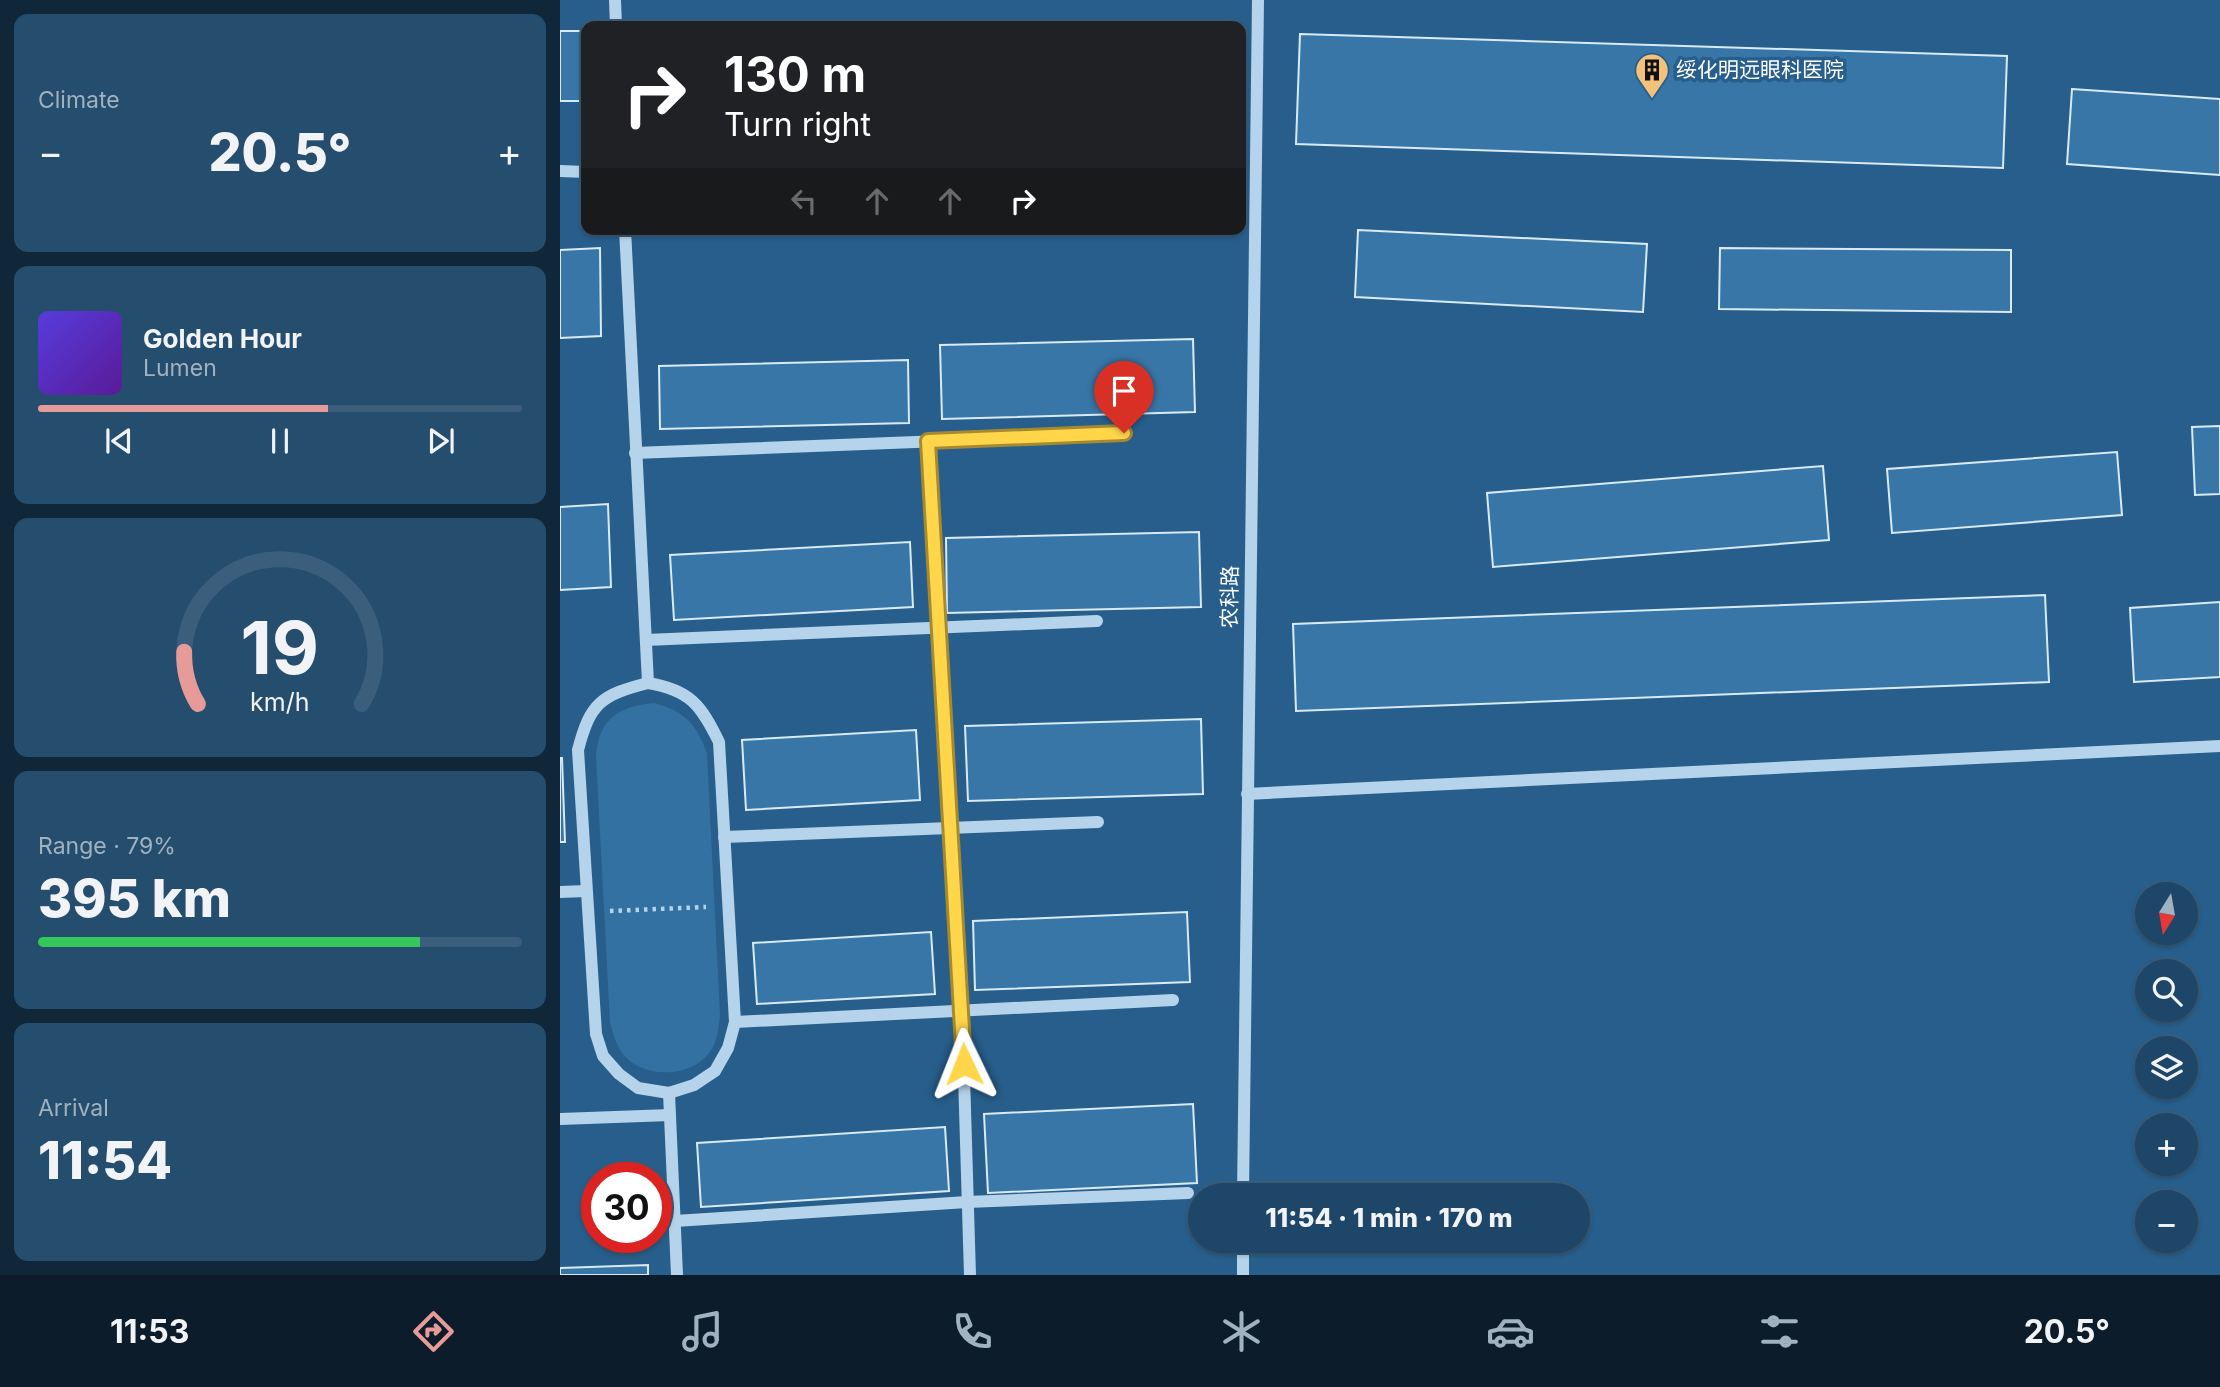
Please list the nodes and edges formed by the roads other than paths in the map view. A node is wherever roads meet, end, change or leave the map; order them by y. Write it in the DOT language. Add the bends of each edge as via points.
graph roads {
  1 [pos="615,0"];
  2 [pos="1258,0"];
  3 [pos="616,21"];
  4 [pos="560,171"];
  5 [pos="581,172"];
  6 [pos="625,235"];
  7 [pos="1124,433"];
  8 [pos="928,441"];
  9 [pos="635,453"];
  10 [pos="1097,621"];
  11 [pos="939,627"];
  12 [pos="646,639"];
  13 [pos="648,683"];
  14 [pos="2220,746"];
  15 [pos="1247,794"];
  16 [pos="1098,822"];
  17 [pos="951,828"];
  18 [pos="724,837"];
  19 [pos="586,891"];
  20 [pos="560,892"];
  21 [pos="1173,1000"];
  22 [pos="962,1009"];
  23 [pos="735,1022"];
  24 [pos="669,1093"];
  25 [pos="670,1115"];
  26 [pos="560,1119"];
  27 [pos="1243,1183"];
  28 [pos="1188,1193"];
  29 [pos="967,1202"];
  30 [pos="675,1221"];
  31 [pos="1243,1253"];
  32 [pos="677,1275"];
  33 [pos="970,1275"];
  34 [pos="1242,1275"];
  1 -- 3 [label="street"];
  2 -- 15 [label="street, 农科路"];
  4 -- 5 [label="street"];
  6 -- 9 [label="street"];
  7 -- 8 [label="street"];
  8 -- 9 [label="street"];
  8 -- 11 [label="street"];
  9 -- 12 [label="street"];
  10 -- 11 [label="street"];
  11 -- 12 [label="street"];
  11 -- 17 [label="street"];
  12 -- 13 [label="street"];
  13 -- 18 [label="street" via="686,695 705,713 719,742"];
  13 -- 19 [label="street" via="601,701 585,723 578,750"];
  14 -- 15 [label="street"];
  15 -- 27 [label="street, 农科路"];
  16 -- 17 [label="street"];
  17 -- 18 [label="street"];
  17 -- 22 [label="street"];
  18 -- 23 [label="street"];
  19 -- 20 [label="street"];
  19 -- 24 [label="street" via="596,1034 603,1056 638,1088"];
  21 -- 22 [label="street"];
  22 -- 23 [label="street"];
  22 -- 29 [label="street"];
  23 -- 24 [label="street" via="728,1048 715,1070 694,1085"];
  24 -- 25 [label="street"];
  25 -- 26 [label="street"];
  25 -- 30 [label="street"];
  28 -- 29 [label="street"];
  29 -- 30 [label="street"];
  29 -- 33 [label="street"];
  30 -- 32 [label="street"];
  31 -- 34 [label="street"];
}
